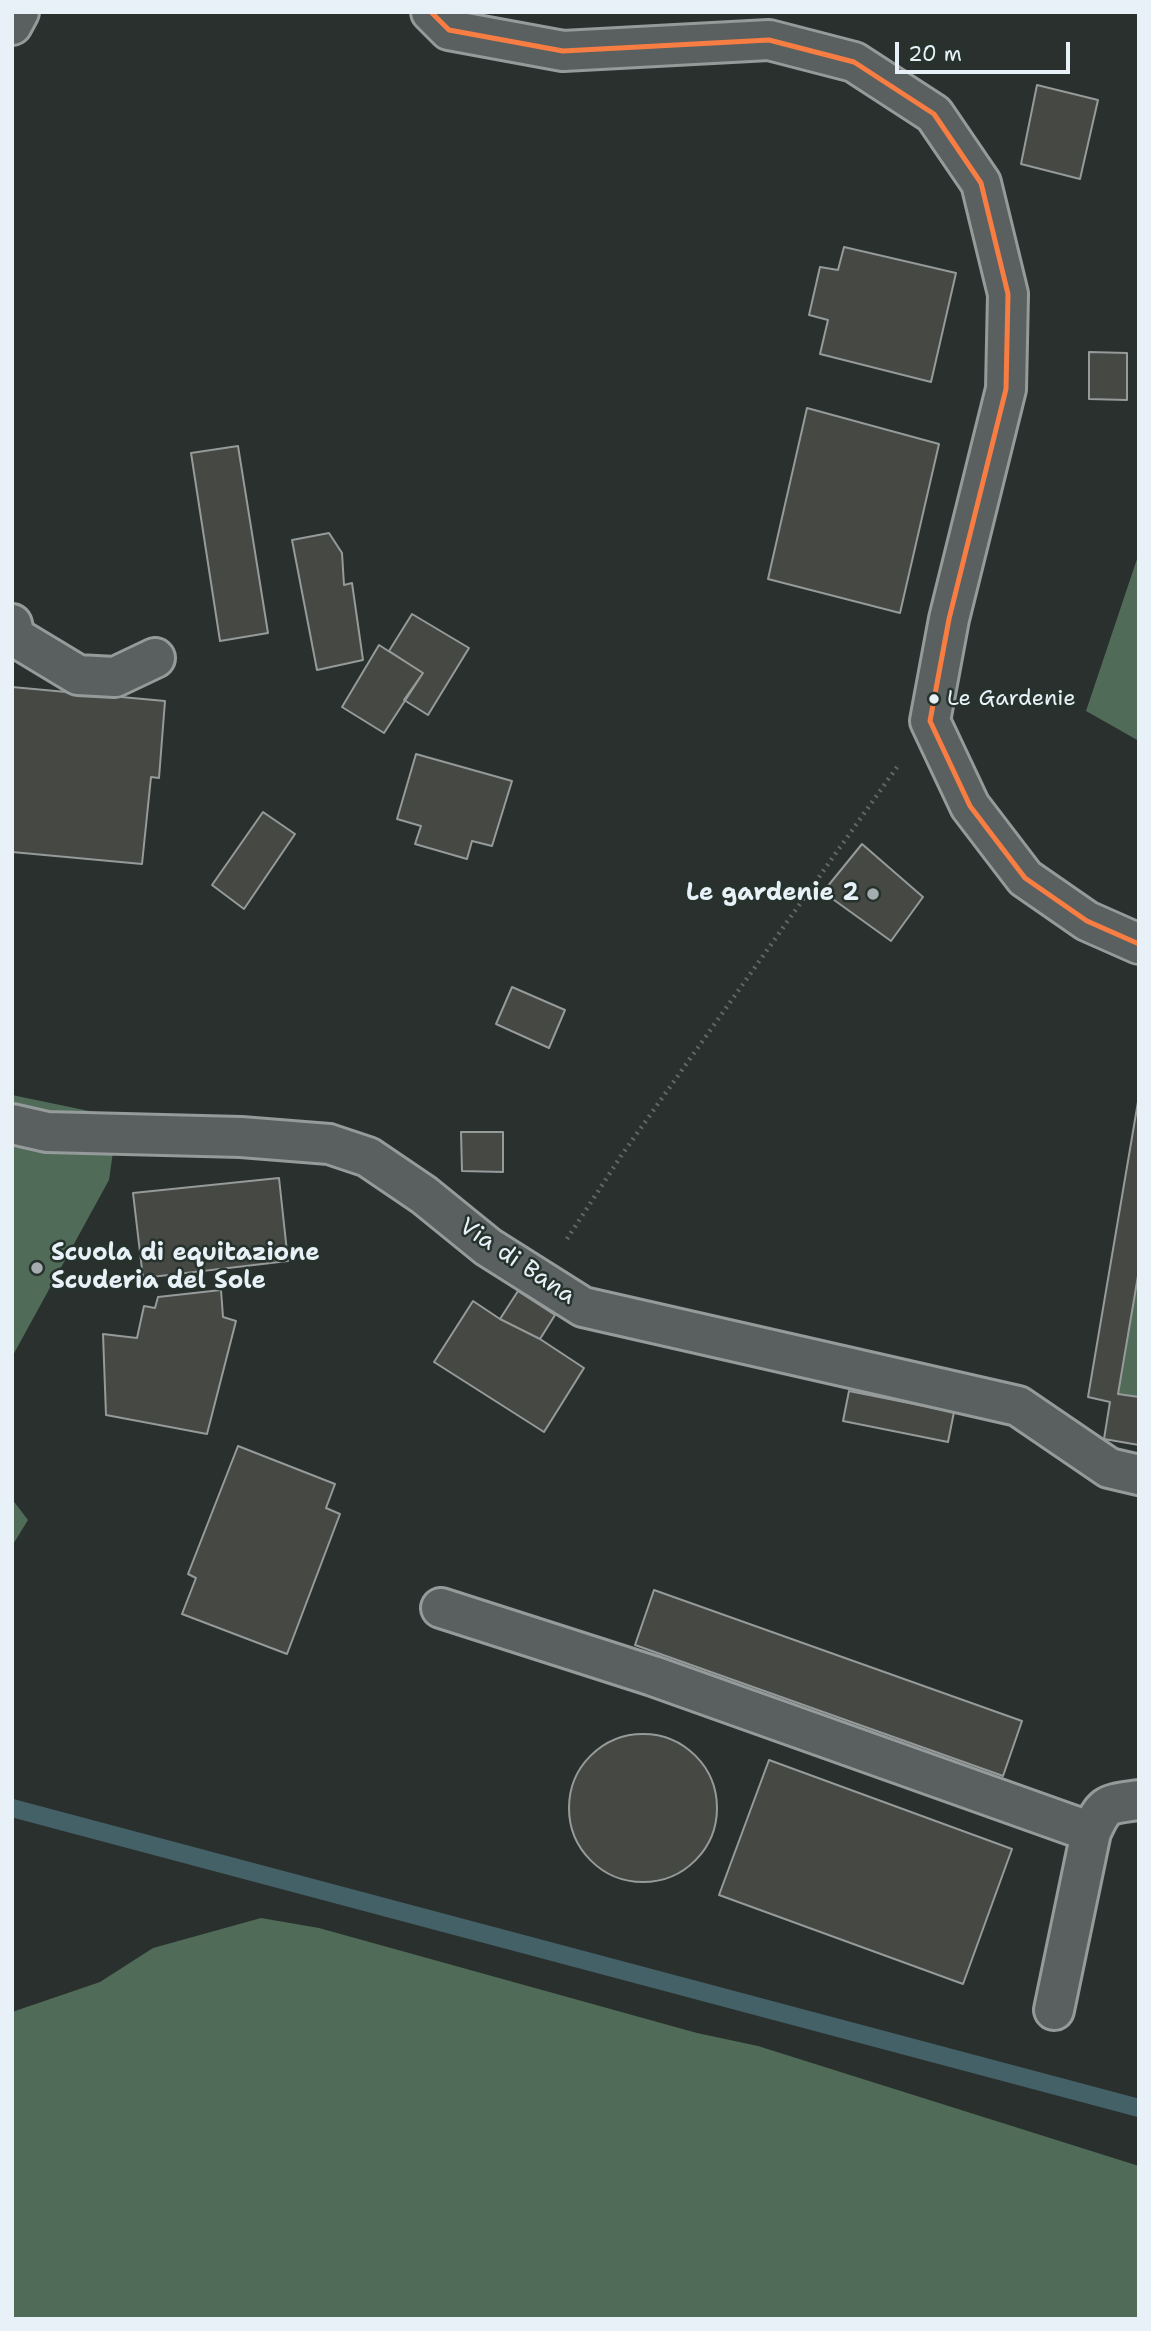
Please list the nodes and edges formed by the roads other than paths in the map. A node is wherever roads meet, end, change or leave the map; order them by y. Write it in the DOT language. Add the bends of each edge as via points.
graph roads {
  1 [pos="19,12"];
  2 [pos="431,12"];
  3 [pos="12,25"];
  4 [pos="12,624"];
  5 [pos="155,658"];
  6 [pos="1139,944"];
  7 [pos="12,1124"];
  8 [pos="1139,1475"];
  9 [pos="441,1608"];
  10 [pos="1139,1801"];
  11 [pos="1091,1832"];
  12 [pos="1054,2010"];
  1 -- 3 [label="street"];
  2 -- 6 [label="street" via="449,30 564,51 769,40 854,62 934,114 981,183 1008,294 1006,389 949,619 930,721 970,806 1025,878 1087,921"];
  4 -- 5 [label="street" via="15,637 78,675 115,677"];
  7 -- 8 [label="street, Via di Bana" via="47,1132 242,1136 330,1143 368,1157 488,1247 583,1307 1018,1406 1109,1468"];
  9 -- 11 [label="street" via="653,1676"];
  10 -- 11 [label="street" via="1110,1804 1101,1810"];
  11 -- 12 [label="street"];
}
